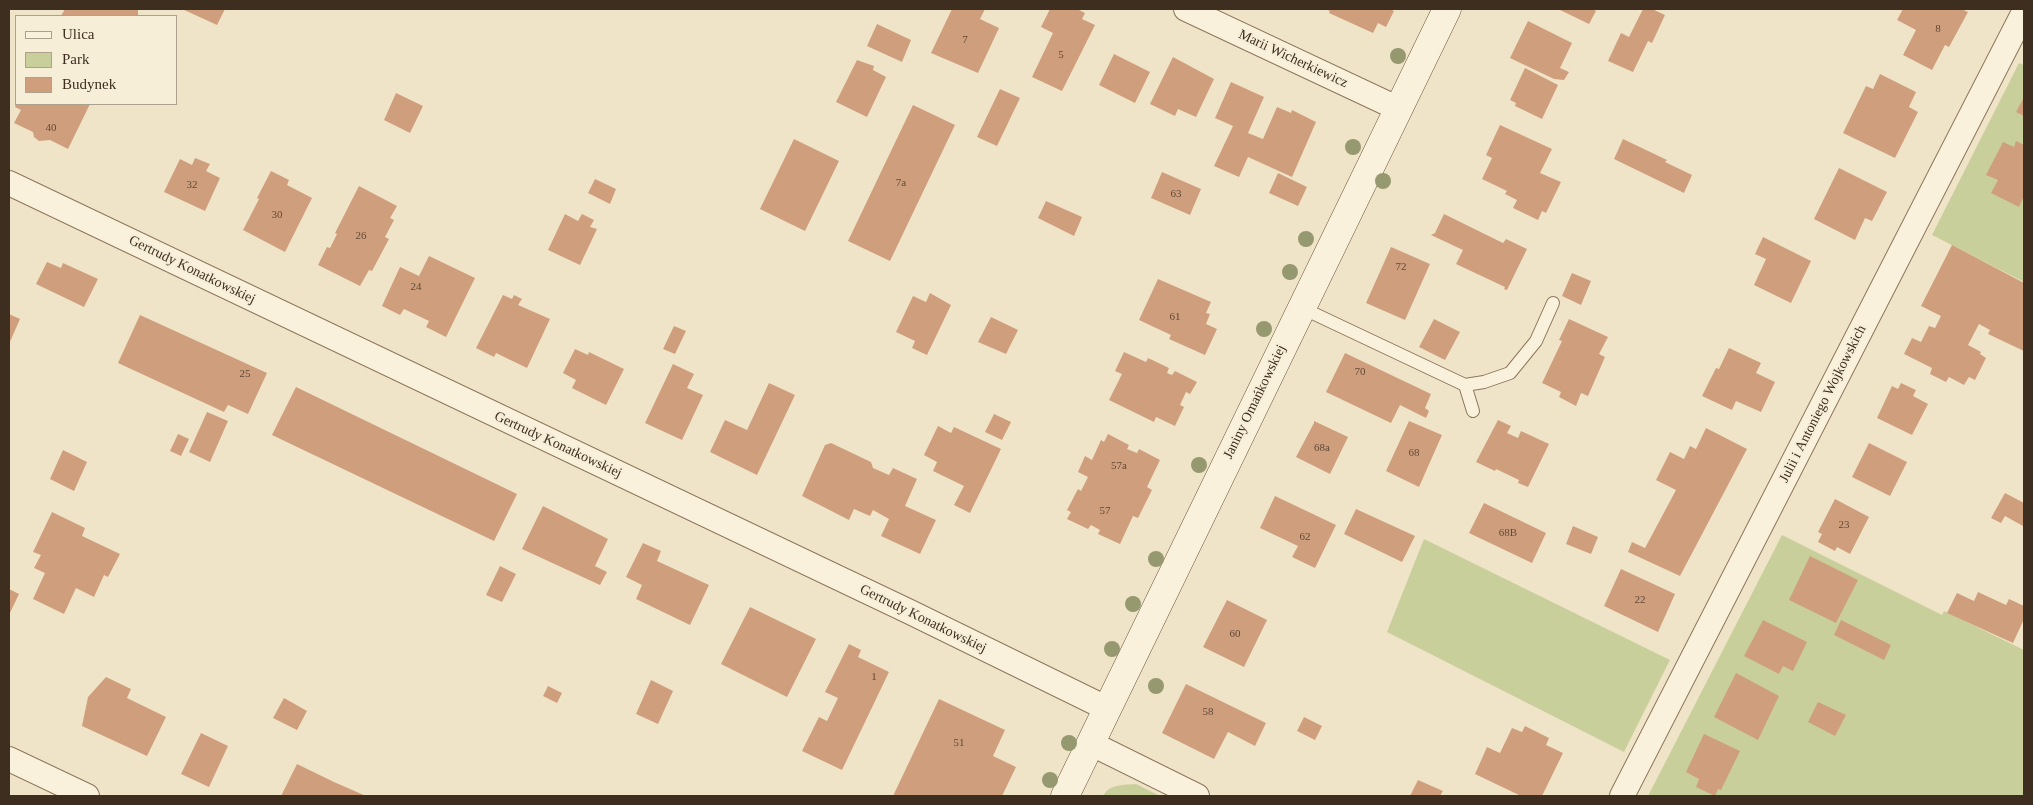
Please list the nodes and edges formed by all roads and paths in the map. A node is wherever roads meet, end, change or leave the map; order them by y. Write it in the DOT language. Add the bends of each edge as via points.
graph roads {
  1 [pos="1186,9"];
  2 [pos="1447,9"];
  3 [pos="2024,12"];
  4 [pos="1400,109"];
  5 [pos="9,183"];
  6 [pos="1553,303"];
  7 [pos="1302,308"];
  8 [pos="1465,385"];
  9 [pos="1473,411"];
  10 [pos="1106,708"];
  11 [pos="1090,743"];
  12 [pos="9,759"];
  13 [pos="87,796"];
  14 [pos="1065,796"];
  15 [pos="1197,796"];
  16 [pos="1622,796"];
  1 -- 4 [label="street, Marii Wicherkiewicz"];
  2 -- 4 [label="street, Janiny Omańkowskiej"];
  3 -- 16 [label="street, Julii i Antoniego Wojkowskich"];
  4 -- 7 [label="street, Janiny Omańkowskiej"];
  5 -- 10 [label="street, Gertrudy Konatkowskiej" via="901,607"];
  6 -- 8 [label="lane" via="1536,341 1510,373"];
  7 -- 8 [label="lane"];
  7 -- 10 [label="street, Janiny Omańkowskiej"];
  8 -- 9 [label="lane"];
  10 -- 11 [label="street, Janiny Omańkowskiej"];
  11 -- 14 [label="street, Janiny Omańkowskiej"];
  11 -- 15 [label="street"];
  12 -- 13 [label="street"];
}
